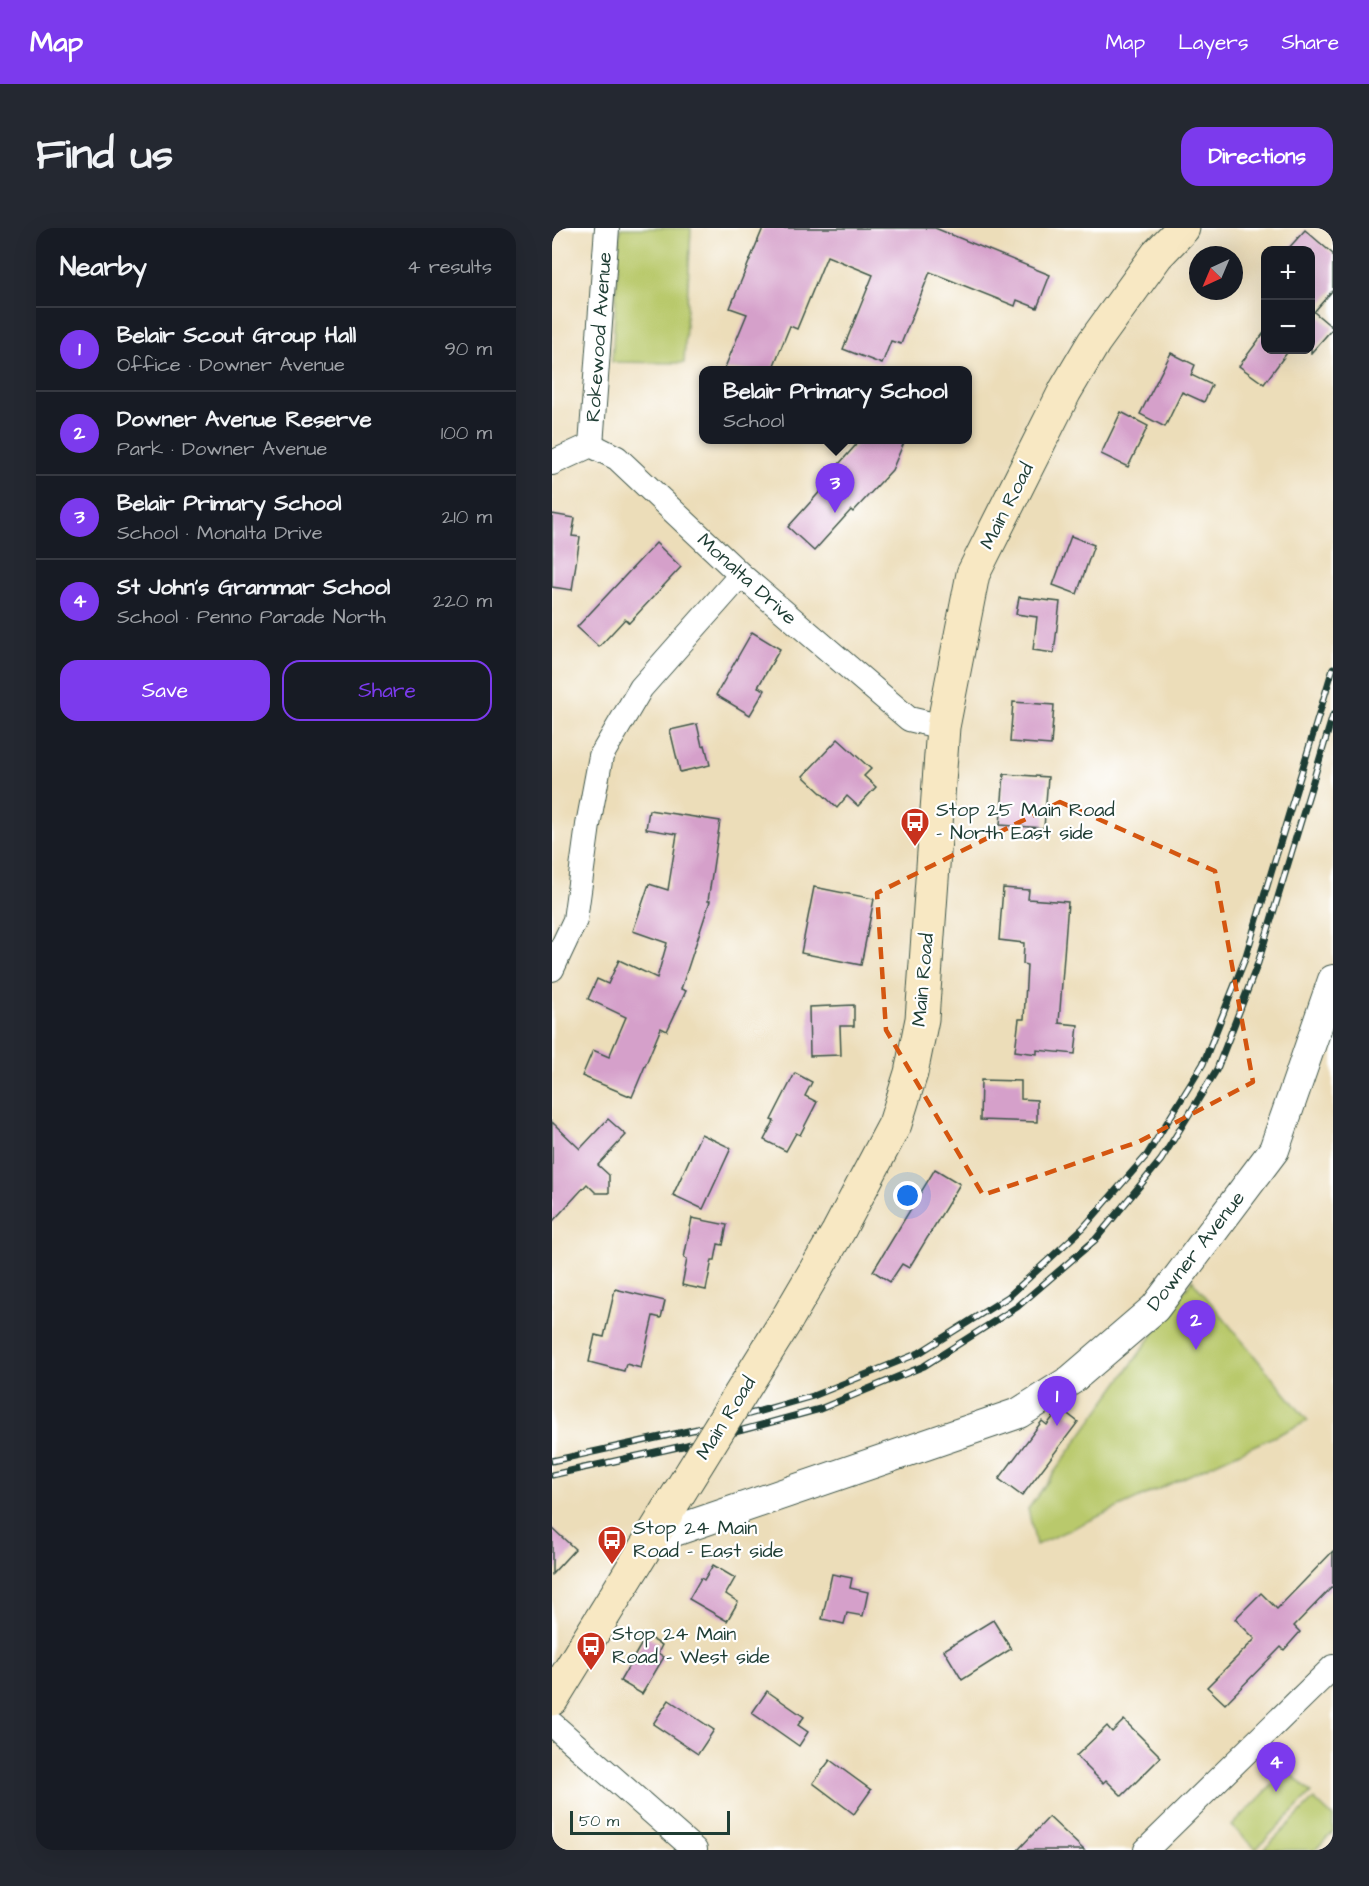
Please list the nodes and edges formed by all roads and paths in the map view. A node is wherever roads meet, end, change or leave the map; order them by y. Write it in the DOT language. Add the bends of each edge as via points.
graph roads {
  1 [pos="607,228"];
  2 [pos="1183,228"];
  3 [pos="591,445"];
  4 [pos="552,463"];
  5 [pos="741,575"];
  6 [pos="943,727"];
  7 [pos="552,969"];
  8 [pos="1333,980"];
  9 [pos="651,1539"];
  10 [pos="1333,1667"];
  11 [pos="552,1699"];
  12 [pos="552,1724"];
  13 [pos="695,1850"];
  14 [pos="1146,1850"];
  1 -- 3 [label="street, Rokewood Avenue"];
  2 -- 6 [label="main road, Main Road" via="1157,255 1094,342 1065,391 973,574"];
  3 -- 4 [label="street"];
  3 -- 5 [label="street, Monalta Drive" via="617,458"];
  5 -- 6 [label="street, Monalta Drive" via="909,719"];
  5 -- 7 [label="street" via="641,688 602,756 575,920"];
  6 -- 9 [label="main road, Main Road, bridge" via="922,1019 895,1124 787,1319"];
  8 -- 9 [label="street, Downer Avenue" via="1274,1150 1155,1308 1071,1380 1019,1413"];
  9 -- 11 [label="main road, Main Road"];
  10 -- 14 [label="street"];
  12 -- 13 [label="street"];
}
